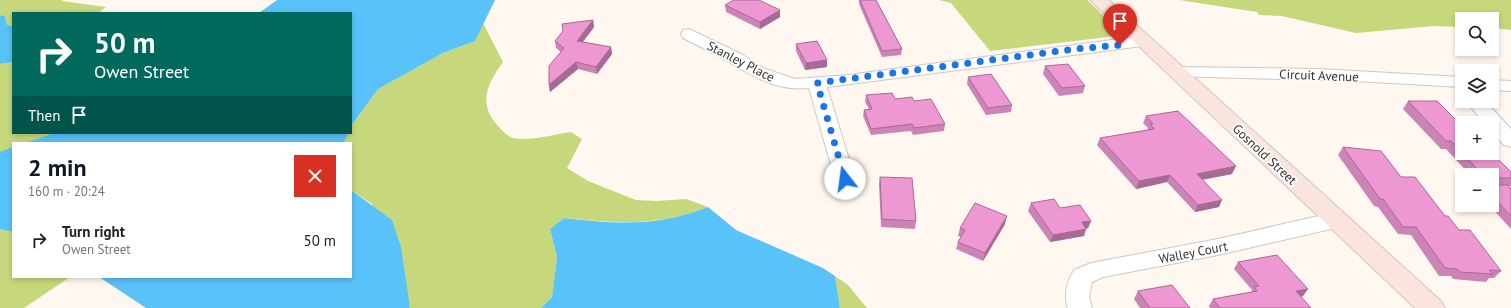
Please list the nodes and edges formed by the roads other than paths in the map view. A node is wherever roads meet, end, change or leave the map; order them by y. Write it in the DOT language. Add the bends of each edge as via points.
graph roads {
  1 [pos="1098,0"];
  2 [pos="690,34"];
  3 [pos="1142,41"];
  4 [pos="1176,72"];
  5 [pos="817,83"];
  6 [pos="1455,84"];
  7 [pos="1499,85"];
  8 [pos="1511,86"];
  9 [pos="1481,108"];
  10 [pos="1511,141"];
  11 [pos="845,179"];
  12 [pos="1336,220"];
  13 [pos="1080,308"];
  14 [pos="1432,308"];
  1 -- 3 [label="main road, Gosnold Street"];
  2 -- 5 [label="street, Stanley Place" via="774,79 795,84"];
  3 -- 4 [label="main road, Gosnold Street"];
  3 -- 5 [label="street, Stanley Place"];
  4 -- 6 [label="street, Circuit Avenue" via="1250,73"];
  4 -- 12 [label="main road, Gosnold Street"];
  5 -- 11 [label="street"];
  7 -- 8 [label="street"];
  9 -- 10 [label="street"];
  12 -- 13 [label="street, Walley Court" via="1218,247 1099,269 1082,276 1078,289"];
  12 -- 14 [label="main road, Gosnold Street"];
}
